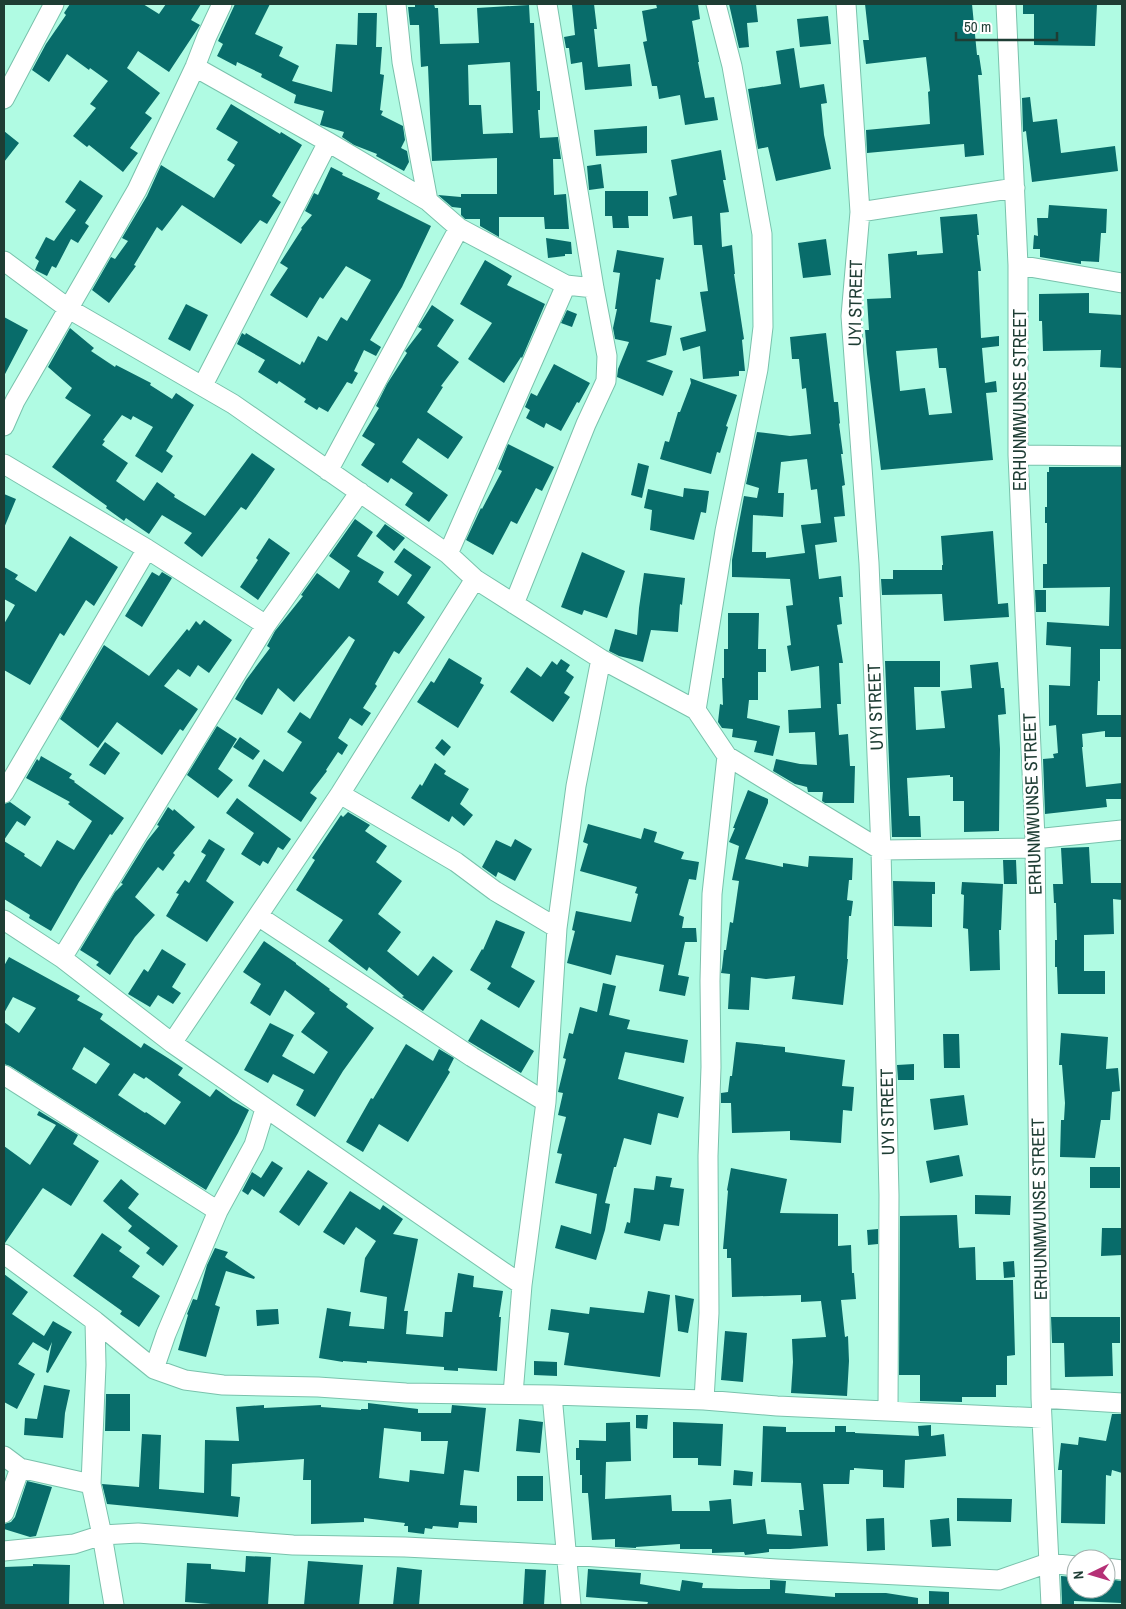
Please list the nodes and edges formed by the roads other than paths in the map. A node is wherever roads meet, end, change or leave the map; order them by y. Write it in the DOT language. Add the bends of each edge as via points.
graph roads {
  1 [pos="54,4"];
  2 [pos="222,4"];
  3 [pos="396,4"];
  4 [pos="547,4"];
  5 [pos="716,4"];
  6 [pos="846,4"];
  7 [pos="1006,4"];
  8 [pos="195,67"];
  9 [pos="4,99"];
  10 [pos="328,142"];
  11 [pos="1015,188"];
  12 [pos="428,201"];
  13 [pos="860,212"];
  14 [pos="458,228"];
  15 [pos="4,260"];
  16 [pos="1018,265"];
  17 [pos="1122,284"];
  18 [pos="566,285"];
  19 [pos="594,288"];
  20 [pos="69,309"];
  21 [pos="203,385"];
  22 [pos="4,426"];
  23 [pos="1018,455"];
  24 [pos="1122,456"];
  25 [pos="4,464"];
  26 [pos="328,471"];
  27 [pos="360,492"];
  28 [pos="147,549"];
  29 [pos="448,554"];
  30 [pos="475,578"];
  31 [pos="514,604"];
  32 [pos="266,625"];
  33 [pos="601,659"];
  34 [pos="696,710"];
  35 [pos="727,756"];
  36 [pos="4,793"];
  37 [pos="340,794"];
  38 [pos="1122,830"];
  39 [pos="1035,843"];
  40 [pos="881,850"];
  41 [pos="258,916"];
  42 [pos="5,925"];
  43 [pos="557,928"];
  44 [pos="62,958"];
  45 [pos="172,1043"];
  46 [pos="4,1075"];
  47 [pos="546,1102"];
  48 [pos="265,1110"];
  49 [pos="218,1211"];
  50 [pos="4,1254"];
  51 [pos="522,1285"];
  52 [pos="95,1321"];
  53 [pos="154,1369"];
  54 [pos="513,1394"];
  55 [pos="552,1395"];
  56 [pos="1041,1398"];
  57 [pos="704,1400"];
  58 [pos="1122,1403"];
  59 [pos="888,1411"];
  60 [pos="1042,1418"];
  61 [pos="4,1456"];
  62 [pos="20,1468"];
  63 [pos="91,1484"];
  64 [pos="4,1513"];
  65 [pos="102,1535"];
  66 [pos="4,1551"];
  67 [pos="566,1555"];
  68 [pos="1048,1564"];
  69 [pos="1066,1565"];
  70 [pos="114,1605"];
  71 [pos="571,1605"];
  72 [pos="1051,1605"];
  1 -- 9 [label="street"];
  2 -- 8 [label="street"];
  3 -- 12 [label="street" via="402,62"];
  4 -- 19 [label="street"];
  5 -- 34 [label="street" via="732,66 762,234 763,327"];
  6 -- 13 [label="street, UYI STREET"];
  7 -- 11 [label="street, ERHUNMWUNSE STREET"];
  8 -- 10 [label="street"];
  8 -- 20 [label="street" via="137,190"];
  10 -- 12 [label="street"];
  10 -- 21 [label="street"];
  11 -- 13 [label="street"];
  11 -- 16 [label="street, ERHUNMWUNSE STREET"];
  12 -- 14 [label="street"];
  13 -- 40 [label="street, UYI STREET" via="851,316 869,563"];
  14 -- 18 [label="street"];
  14 -- 26 [label="street"];
  15 -- 20 [label="street"];
  16 -- 17 [label="street"];
  16 -- 23 [label="street, ERHUNMWUNSE STREET"];
  18 -- 19 [label="street"];
  18 -- 29 [label="street"];
  19 -- 31 [label="street" via="607,356 606,380"];
  20 -- 21 [label="street"];
  20 -- 22 [label="street"];
  21 -- 26 [label="street"];
  23 -- 24 [label="street"];
  23 -- 39 [label="street, ERHUNMWUNSE STREET"];
  25 -- 28 [label="street"];
  26 -- 27 [label="street"];
  27 -- 29 [label="street"];
  27 -- 32 [label="street"];
  28 -- 32 [label="street"];
  28 -- 36 [label="street"];
  29 -- 30 [label="street"];
  30 -- 31 [label="street"];
  30 -- 37 [label="street"];
  31 -- 33 [label="street"];
  32 -- 44 [label="street"];
  33 -- 34 [label="street"];
  33 -- 43 [label="street" via="576,786"];
  34 -- 35 [label="street"];
  35 -- 40 [label="street"];
  35 -- 57 [label="street" via="712,894 709,1313"];
  37 -- 41 [label="street"];
  37 -- 43 [label="street" via="456,862 495,891"];
  38 -- 39 [label="street"];
  39 -- 40 [label="street"];
  39 -- 56 [label="street, ERHUNMWUNSE STREET"];
  40 -- 59 [label="street, UYI STREET" via="889,1194"];
  41 -- 45 [label="street"];
  41 -- 47 [label="street" via="463,1052"];
  42 -- 44 [label="street"];
  43 -- 47 [label="street"];
  44 -- 45 [label="street"];
  45 -- 48 [label="street"];
  46 -- 49 [label="street"];
  47 -- 51 [label="street"];
  48 -- 49 [label="street" via="254,1145"];
  48 -- 51 [label="street"];
  49 -- 53 [label="street"];
  50 -- 52 [label="street"];
  51 -- 54 [label="street"];
  52 -- 53 [label="street"];
  52 -- 63 [label="street"];
  53 -- 54 [label="street" via="185,1380 223,1385"];
  54 -- 55 [label="street"];
  55 -- 57 [label="street"];
  55 -- 67 [label="street"];
  56 -- 58 [label="street"];
  56 -- 60 [label="street, ERHUNMWUNSE STREET"];
  57 -- 59 [label="street"];
  59 -- 60 [label="street"];
  60 -- 68 [label="street, ERHUNMWUNSE STREET"];
  61 -- 62 [label="street"];
  62 -- 63 [label="street"];
  62 -- 64 [label="street"];
  63 -- 65 [label="street"];
  65 -- 66 [label="street" via="74,1544"];
  65 -- 67 [label="street" via="138,1533 293,1545"];
  65 -- 70 [label="street"];
  67 -- 68 [label="street" via="999,1580"];
  67 -- 71 [label="street"];
  68 -- 69 [label="street"];
  68 -- 72 [label="street, ERHUNMWUNSE STREET"];
}
